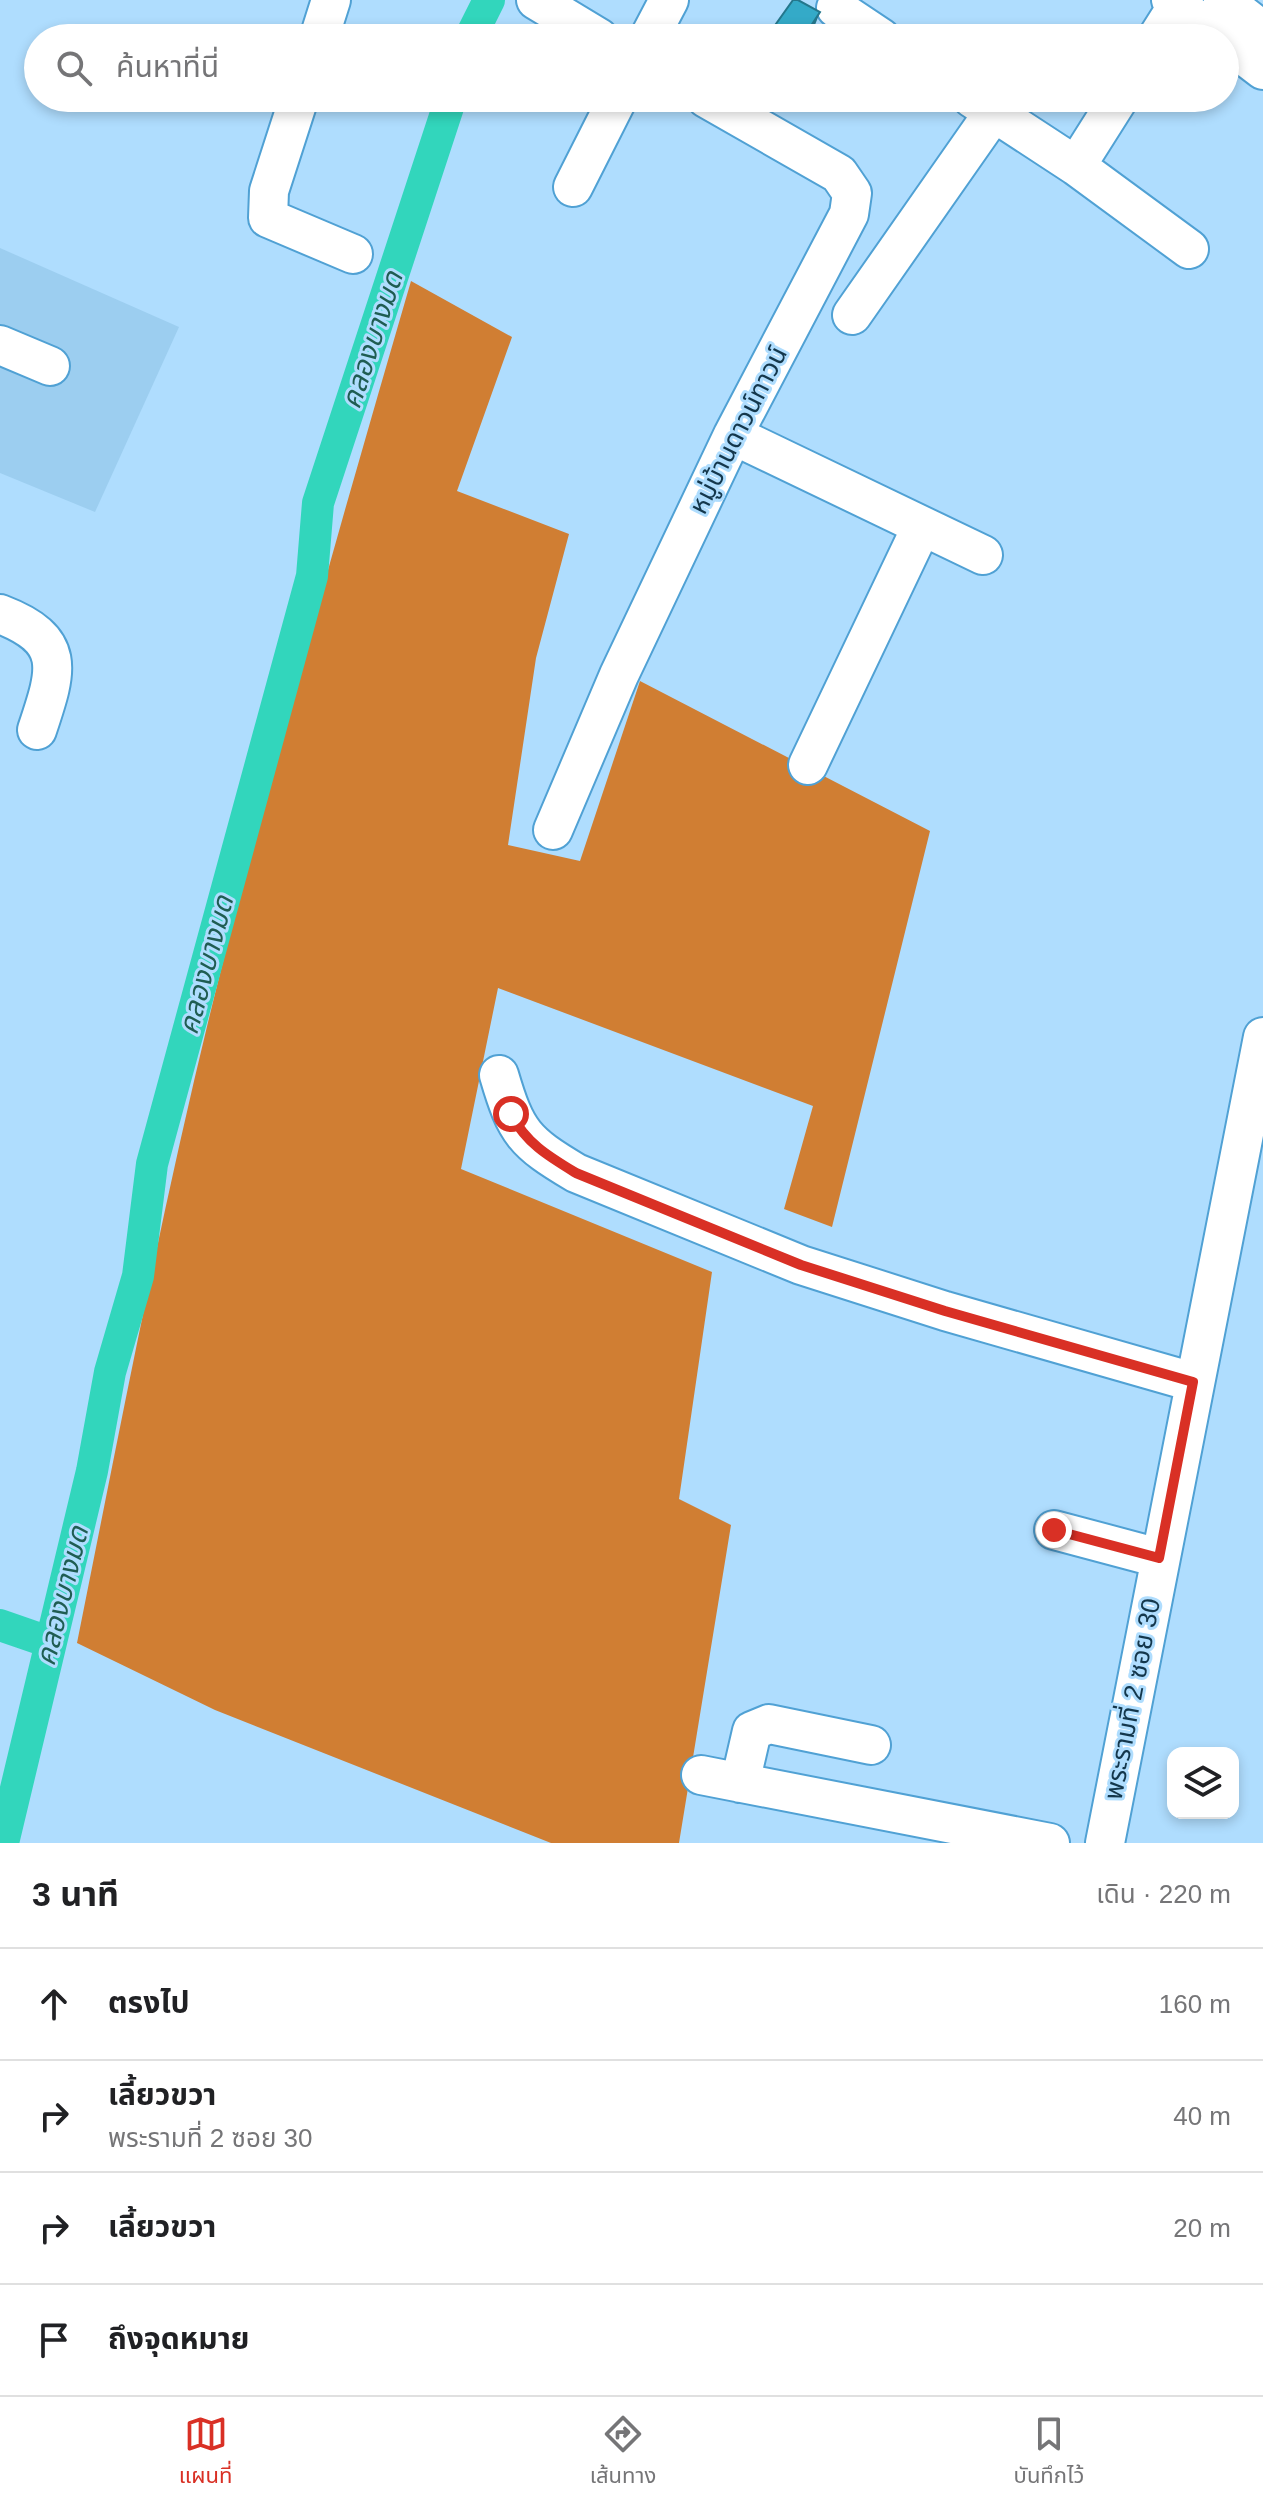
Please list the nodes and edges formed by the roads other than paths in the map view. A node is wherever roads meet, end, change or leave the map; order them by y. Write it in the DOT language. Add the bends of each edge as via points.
graph roads {
  1 [pos="331,0"];
  2 [pos="536,0"];
  3 [pos="669,0"];
  4 [pos="1223,0"];
  5 [pos="1177,2"];
  6 [pos="836,8"];
  7 [pos="323,24"];
  8 [pos="576,24"];
  9 [pos="656,24"];
  10 [pos="860,24"];
  11 [pos="1165,24"];
  12 [pos="1204,24"];
  13 [pos="1263,31"];
  14 [pos="1239,51"];
  15 [pos="1263,70"];
  16 [pos="294,112"];
  17 [pos="611,112"];
  18 [pos="730,112"];
  19 [pos="979,112"];
  20 [pos="994,112"];
  21 [pos="1110,112"];
  22 [pos="1076,166"];
  23 [pos="573,187"];
  24 [pos="1189,249"];
  25 [pos="353,254"];
  26 [pos="852,315"];
  27 [pos="0,345"];
  28 [pos="50,366"];
  29 [pos="733,435"];
  30 [pos="921,528"];
  31 [pos="983,555"];
  32 [pos="0,614"];
  33 [pos="37,730"];
  34 [pos="808,765"];
  35 [pos="553,830"];
  36 [pos="1263,1037"];
  37 [pos="499,1075"];
  38 [pos="1193,1382"];
  39 [pos="1054,1530"];
  40 [pos="1159,1558"];
  41 [pos="871,1745"];
  42 [pos="701,1775"];
  43 [pos="740,1783"];
  44 [pos="1050,1843"];
  45 [pos="1105,1843"];
  1 -- 7 [label="street"];
  2 -- 8 [label="street"];
  3 -- 9 [label="street"];
  4 -- 13 [label="street"];
  5 -- 11 [label="street"];
  5 -- 12 [label="street"];
  6 -- 10 [label="street"];
  14 -- 15 [label="street"];
  16 -- 25 [label="street" via="269,191 268,218"];
  17 -- 23 [label="street"];
  18 -- 29 [label="street, หมู่บ้านดาวน์ทาวน์" via="839,174 852,193 849,214"];
  19 -- 26 [label="street"];
  20 -- 22 [label="street"];
  21 -- 22 [label="street"];
  22 -- 24 [label="street"];
  27 -- 28 [label="street"];
  29 -- 30 [label="street"];
  29 -- 35 [label="street, หมู่บ้านดาวน์ทาวน์" via="619,675"];
  30 -- 31 [label="street"];
  30 -- 34 [label="street"];
  32 -- 33 [label="street" via="29,625 45,640 52,658 49,694"];
  36 -- 38 [label="street, พระรามที่ 2 ซอย 30"];
  37 -- 38 [label="street" via="521,1134 576,1173 801,1265"];
  38 -- 40 [label="street, พระรามที่ 2 ซอย 30"];
  39 -- 40 [label="street"];
  40 -- 45 [label="street, พระรามที่ 2 ซอย 30"];
  41 -- 43 [label="street" via="769,1724 758,1727 752,1731"];
  42 -- 43 [label="street"];
  43 -- 44 [label="street"];
}
